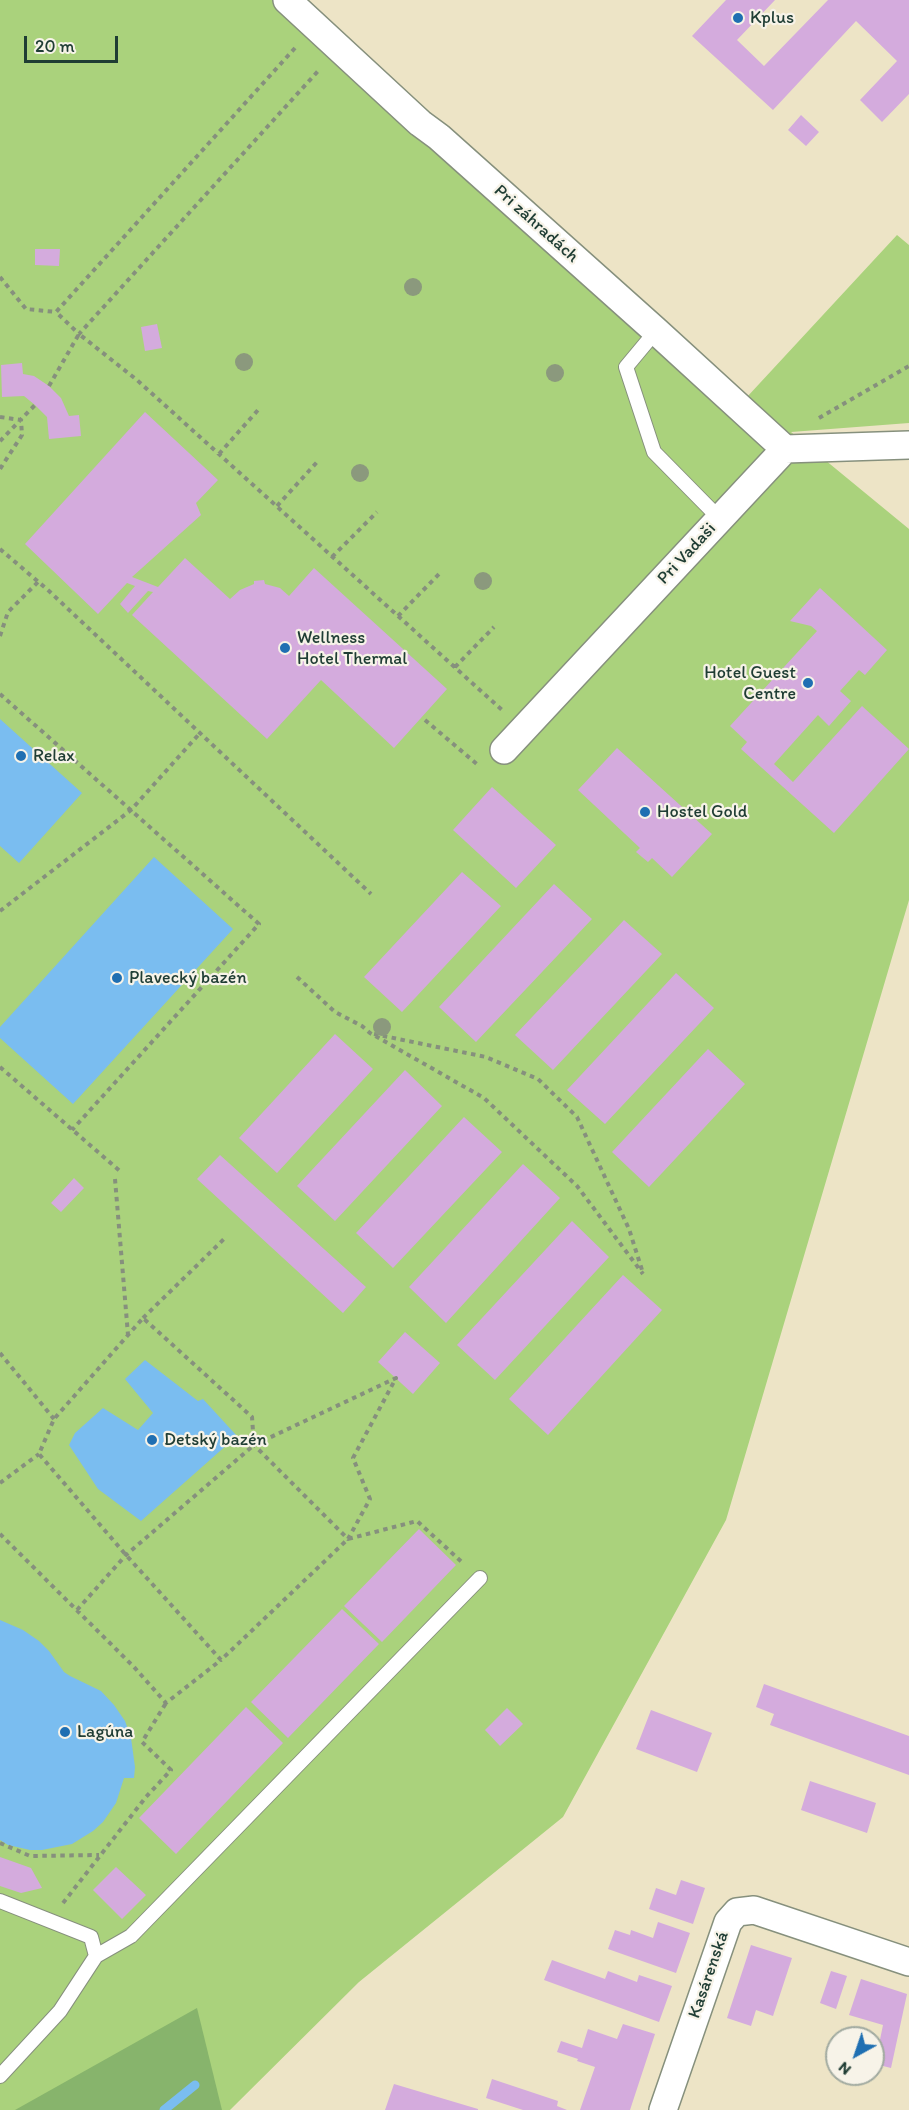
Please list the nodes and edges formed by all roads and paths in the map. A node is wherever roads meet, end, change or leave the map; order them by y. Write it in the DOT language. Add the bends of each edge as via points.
graph roads {
  1 [pos="287,0"];
  2 [pos="315,26"];
  3 [pos="340,47"];
  4 [pos="0,277"];
  5 [pos="56,312"];
  6 [pos="656,331"];
  7 [pos="79,334"];
  8 [pos="909,366"];
  9 [pos="49,386"];
  10 [pos="35,405"];
  11 [pos="258,410"];
  12 [pos="0,417"];
  13 [pos="21,420"];
  14 [pos="0,441"];
  15 [pos="909,445"];
  16 [pos="785,449"];
  17 [pos="219,454"];
  18 [pos="318,460"];
  19 [pos="0,469"];
  20 [pos="277,506"];
  21 [pos="376,512"];
  22 [pos="720,519"];
  23 [pos="0,549"];
  24 [pos="332,557"];
  25 [pos="439,574"];
  26 [pos="38,582"];
  27 [pos="398,616"];
  28 [pos="494,627"];
  29 [pos="0,636"];
  30 [pos="455,667"];
  31 [pos="0,694"];
  32 [pos="425,720"];
  33 [pos="524,730"];
  34 [pos="200,733"];
  35 [pos="504,750"];
  36 [pos="486,771"];
  37 [pos="131,810"];
  38 [pos="371,894"];
  39 [pos="0,911"];
  40 [pos="297,977"];
  41 [pos="370,1033"];
  42 [pos="0,1067"];
  43 [pos="72,1130"];
  44 [pos="121,1172"];
  45 [pos="116,1179"];
  46 [pos="225,1238"];
  47 [pos="143,1318"];
  48 [pos="128,1336"];
  49 [pos="0,1353"];
  50 [pos="54,1419"];
  51 [pos="254,1445"];
  52 [pos="39,1454"];
  53 [pos="0,1484"];
  54 [pos="0,1534"];
  55 [pos="348,1539"];
  56 [pos="126,1555"];
  57 [pos="480,1578"];
  58 [pos="77,1610"];
  59 [pos="221,1660"];
  60 [pos="166,1704"];
  61 [pos="0,1843"];
  62 [pos="100,1855"];
  63 [pos="0,1901"];
  64 [pos="49,1920"];
  65 [pos="96,1956"];
  66 [pos="909,1962"];
  67 [pos="0,2076"];
  68 [pos="663,2110"];
  1 -- 2 [label="street, Pri záhradách"];
  2 -- 3 [label="street, Pri záhradách"];
  2 -- 5 [label="path"];
  3 -- 6 [label="street, Pri záhradách" via="420,123"];
  3 -- 7 [label="path"];
  4 -- 5 [label="path" via="26,309"];
  5 -- 7 [label="path"];
  6 -- 16 [label="street, Pri záhradách"];
  6 -- 22 [label="lane" via="626,367 654,452"];
  7 -- 9 [label="path"];
  7 -- 17 [label="path"];
  8 -- 16 [label="path" via="810,423"];
  10 -- 13 [label="path"];
  11 -- 17 [label="path"];
  12 -- 13 [label="path"];
  13 -- 14 [label="path"];
  13 -- 19 [label="path" via="22,435"];
  15 -- 16 [label="street"];
  16 -- 22 [label="street, Pri Vadaši"];
  17 -- 20 [label="path"];
  18 -- 20 [label="path"];
  20 -- 24 [label="path"];
  21 -- 24 [label="path"];
  22 -- 33 [label="street, Pri Vadaši"];
  23 -- 26 [label="path"];
  24 -- 27 [label="path"];
  25 -- 27 [label="path"];
  26 -- 29 [label="path" via="8,612"];
  26 -- 34 [label="path"];
  27 -- 30 [label="path"];
  28 -- 30 [label="path"];
  30 -- 33 [label="path"];
  31 -- 37 [label="path"];
  32 -- 36 [label="path"];
  33 -- 35 [label="street, Pri Vadaši"];
  34 -- 37 [label="path"];
  34 -- 38 [label="path"];
  37 -- 39 [label="path"];
  37 -- 43 [label="path" via="259,924"];
  40 -- 41 [label="path" via="335,1012"];
  41 -- 41 [label="path" via="486,1058 538,1079 578,1117 629,1229 643,1274 577,1186 484,1098"];
  42 -- 43 [label="path"];
  43 -- 44 [label="path"];
  45 -- 48 [label="path"];
  46 -- 47 [label="path"];
  47 -- 48 [label="path"];
  47 -- 51 [label="path" via="252,1417"];
  48 -- 50 [label="path"];
  49 -- 50 [label="path"];
  50 -- 52 [label="path"];
  51 -- 55 [label="path"];
  51 -- 55 [label="path" via="396,1378 352,1458 369,1499"];
  51 -- 56 [label="path"];
  52 -- 53 [label="path"];
  52 -- 56 [label="path"];
  54 -- 58 [label="path"];
  55 -- 57 [label="path" via="417,1521"];
  55 -- 59 [label="path"];
  56 -- 58 [label="path"];
  56 -- 59 [label="path"];
  57 -- 65 [label="lane" via="131,1936"];
  58 -- 60 [label="path"];
  59 -- 60 [label="path"];
  60 -- 62 [label="path" via="142,1742 171,1770"];
  61 -- 62 [label="path" via="30,1856"];
  62 -- 64 [label="path"];
  63 -- 64 [label="lane"];
  64 -- 65 [label="lane" via="91,1937"];
  65 -- 67 [label="lane" via="60,2011"];
  66 -- 68 [label="street, Kasárenská" via="754,1910 737,1912 728,1922"];
}
